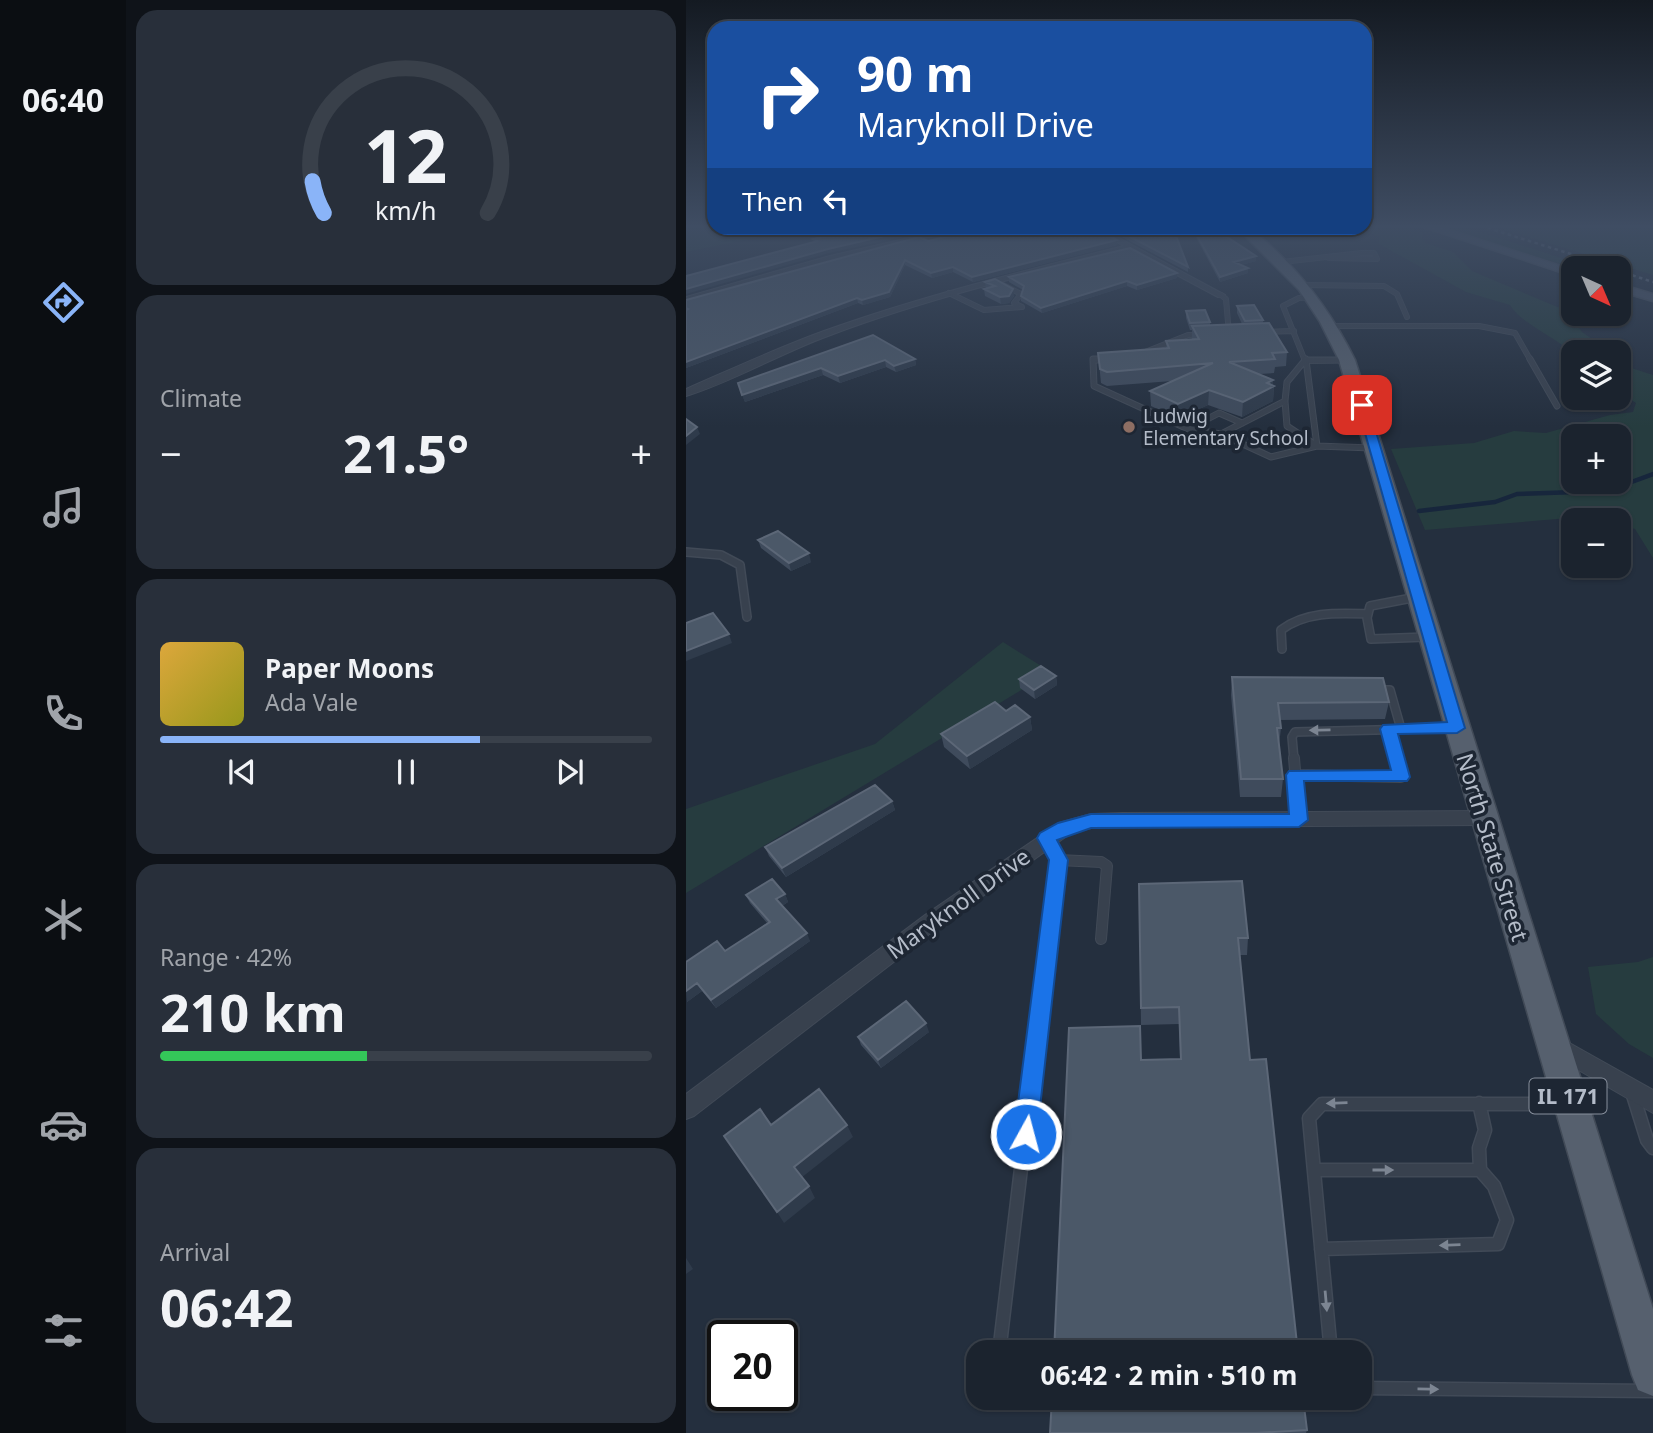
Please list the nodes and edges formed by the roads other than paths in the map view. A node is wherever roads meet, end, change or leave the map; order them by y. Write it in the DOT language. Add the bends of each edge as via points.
graph roads {
  1 [pos="710,293"];
  2 [pos="949,293"];
  3 [pos="1019,293"];
  4 [pos="1217,293"];
  5 [pos="1305,293"];
  6 [pos="1308,293"];
  7 [pos="1399,293"];
  8 [pos="1221,295"];
  9 [pos="686,300"];
  10 [pos="1407,317"];
  11 [pos="1331,326"];
  12 [pos="1294,331"];
  13 [pos="1255,332"];
  14 [pos="1242,333"];
  15 [pos="1230,334"];
  16 [pos="1142,354"];
  17 [pos="1118,359"];
  18 [pos="1306,360"];
  19 [pos="1347,360"];
  20 [pos="686,393"];
  21 [pos="1285,401"];
  22 [pos="1557,406"];
  23 [pos="1242,423"];
  24 [pos="1188,429"];
  25 [pos="1221,433"];
  26 [pos="1317,446"];
  27 [pos="1375,448"];
  28 [pos="686,552"];
  29 [pos="1419,597"];
  30 [pos="1368,614"];
  31 [pos="747,617"];
  32 [pos="1430,637"];
  33 [pos="1282,649"];
  34 [pos="1364,689"];
  35 [pos="1457,728"];
  36 [pos="1388,729"];
  37 [pos="1401,729"];
  38 [pos="1295,775"];
  39 [pos="1483,818"];
  40 [pos="1299,820"];
  41 [pos="1046,838"];
  42 [pos="1058,860"];
  43 [pos="1101,939"];
  44 [pos="1552,1043"];
  45 [pos="1631,1090"];
  46 [pos="1653,1102"];
  47 [pos="1479,1103"];
  48 [pos="1570,1104"];
  49 [pos="686,1108"];
  50 [pos="1653,1148"];
  51 [pos="1314,1170"];
  52 [pos="1480,1170"];
  53 [pos="1321,1249"];
  54 [pos="1001,1340"];
  55 [pos="1330,1340"];
  56 [pos="1653,1375"];
  57 [pos="1372,1388"];
  58 [pos="1653,1391"];
  1 -- 9 [label="street"];
  2 -- 3 [label="lane" via="984,310 1022,307 1014,303"];
  2 -- 20 [label="street" via="823,335"];
  4 -- 8 [label="street"];
  5 -- 12 [label="lane" via="1283,306"];
  6 -- 11 [label="main road, North State Street / IL 171"];
  7 -- 10 [label="lane"];
  8 -- 15 [label="lane" via="1226,299"];
  11 -- 19 [label="main road, North State Street / IL 171"];
  11 -- 22 [label="lane" via="1479,326 1516,333"];
  12 -- 13 [label="lane"];
  12 -- 18 [label="lane"];
  14 -- 15 [label="lane"];
  15 -- 16 [label="lane" via="1188,335"];
  17 -- 24 [label="lane" via="1093,359 1094,386"];
  18 -- 19 [label="lane"];
  18 -- 21 [label="lane" via="1287,376"];
  18 -- 26 [label="lane"];
  19 -- 27 [label="main road, North State Street / IL 171"];
  21 -- 23 [label="lane"];
  21 -- 26 [label="lane" via="1287,426"];
  23 -- 24 [label="lane" via="1219,413"];
  23 -- 25 [label="lane"];
  24 -- 25 [label="lane"];
  25 -- 26 [label="lane" via="1271,457"];
  26 -- 27 [label="lane"];
  27 -- 29 [label="main road, North State Street / IL 171"];
  28 -- 31 [label="lane" via="722,555 740,565"];
  29 -- 30 [label="lane" via="1370,606"];
  29 -- 32 [label="main road, North State Street / IL 171"];
  30 -- 32 [label="lane" via="1371,639"];
  30 -- 33 [label="lane" via="1333,614 1289,622 1281,630"];
  32 -- 35 [label="main road, North State Street / IL 171"];
  34 -- 37 [label="lane" via="1390,690"];
  35 -- 37 [label="lane"];
  35 -- 39 [label="main road, North State Street / IL 171"];
  36 -- 37 [label="lane"];
  36 -- 38 [label="lane, one-way" via="1295,733"];
  36 -- 38 [label="lane" via="1401,777"];
  38 -- 40 [label="lane"];
  39 -- 40 [label="street, Maryknoll Drive"];
  39 -- 44 [label="main road, North State Street / IL 171"];
  40 -- 41 [label="street, Maryknoll Drive" via="1091,821"];
  41 -- 42 [label="lane"];
  41 -- 49 [label="street, Maryknoll Drive"];
  42 -- 43 [label="lane" via="1107,866"];
  42 -- 54 [label="lane"];
  44 -- 45 [label="street"];
  44 -- 48 [label="main road, North State Street / IL 171"];
  45 -- 46 [label="street"];
  45 -- 50 [label="lane"];
  47 -- 48 [label="lane"];
  47 -- 51 [label="lane, one-way" via="1322,1104 1310,1118"];
  47 -- 52 [label="lane" via="1485,1129 1479,1148"];
  48 -- 56 [label="main road, North State Street / IL 171"];
  51 -- 52 [label="lane, one-way"];
  51 -- 53 [label="lane"];
  52 -- 53 [label="lane, one-way" via="1494,1186 1507,1220 1498,1244"];
  53 -- 55 [label="lane, one-way"];
  57 -- 58 [label="lane, one-way"];
}
